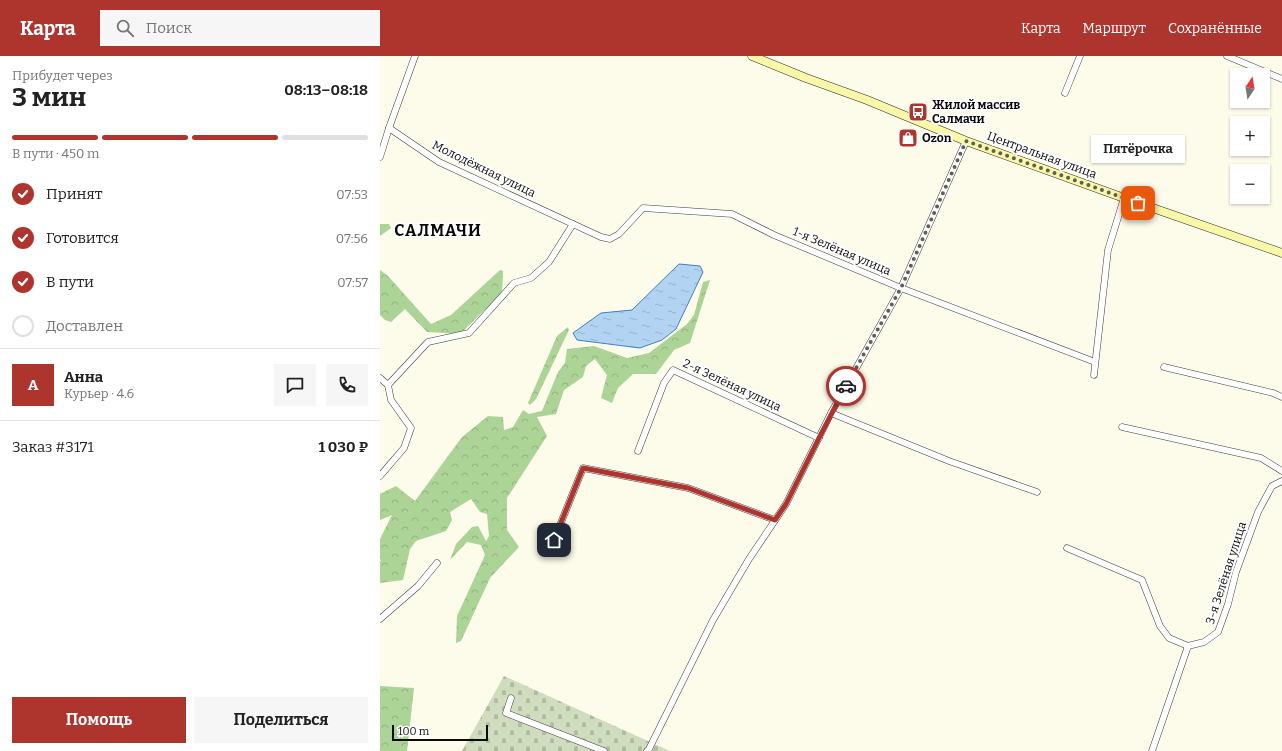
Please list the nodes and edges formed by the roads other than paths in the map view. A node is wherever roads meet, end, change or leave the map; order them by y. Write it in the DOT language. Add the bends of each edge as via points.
graph roads {
  1 [pos="415,56"];
  2 [pos="752,56"];
  3 [pos="1080,56"];
  4 [pos="1227,56"];
  5 [pos="1282,79"];
  6 [pos="1065,93"];
  7 [pos="389,128"];
  8 [pos="966,141"];
  9 [pos="380,157"];
  10 [pos="1124,198"];
  11 [pos="643,208"];
  12 [pos="573,224"];
  13 [pos="1282,253"];
  14 [pos="901,288"];
  15 [pos="1095,362"];
  16 [pos="1164,367"];
  17 [pos="1094,375"];
  18 [pos="380,378"];
  19 [pos="388,385"];
  20 [pos="1282,397"];
  21 [pos="831,413"];
  22 [pos="1122,427"];
  23 [pos="819,438"];
  24 [pos="638,451"];
  25 [pos="1282,471"];
  26 [pos="380,476"];
  27 [pos="1282,481"];
  28 [pos="1037,492"];
  29 [pos="775,520"];
  30 [pos="554,540"];
  31 [pos="1067,548"];
  32 [pos="437,563"];
  33 [pos="380,619"];
  34 [pos="1188,646"];
  35 [pos="511,698"];
  36 [pos="604,751"];
  37 [pos="647,751"];
  38 [pos="1152,751"];
  1 -- 7 [label="street"];
  2 -- 8 [label="street, Центральная улица"];
  3 -- 6 [label="street"];
  4 -- 5 [label="street"];
  7 -- 9 [label="street"];
  7 -- 12 [label="street, Молодёжная улица" via="440,162"];
  8 -- 10 [label="street, Центральная улица"];
  8 -- 14 [label="street"];
  10 -- 13 [label="street, Центральная улица"];
  10 -- 15 [label="street" via="1108,250"];
  11 -- 12 [label="street, Молодёжная улица" via="619,234 610,239"];
  11 -- 14 [label="street, 1-я Зелёная улица" via="732,214 774,235"];
  12 -- 19 [label="street" via="549,262 531,278 514,283 469,333 428,342"];
  14 -- 15 [label="street, 1-я Зелёная улица"];
  14 -- 21 [label="street"];
  15 -- 17 [label="street"];
  16 -- 20 [label="street"];
  18 -- 19 [label="street"];
  19 -- 26 [label="street" via="391,400 411,428 404,448"];
  21 -- 23 [label="street"];
  21 -- 28 [label="street" via="949,461"];
  22 -- 25 [label="street" via="1261,458"];
  23 -- 24 [label="street, 2-я Зелёная улица" via="673,370 664,383"];
  23 -- 29 [label="street" via="786,504"];
  27 -- 34 [label="street, 3-я Зелёная улица" via="1272,486 1258,512 1218,632 1204,642"];
  29 -- 30 [label="street" via="688,488 583,468"];
  29 -- 37 [label="street" via="713,620"];
  31 -- 34 [label="street" via="1142,580 1160,626 1169,638"];
  32 -- 33 [label="street" via="418,586"];
  34 -- 38 [label="street"];
  35 -- 36 [label="street" via="506,713"];
}
